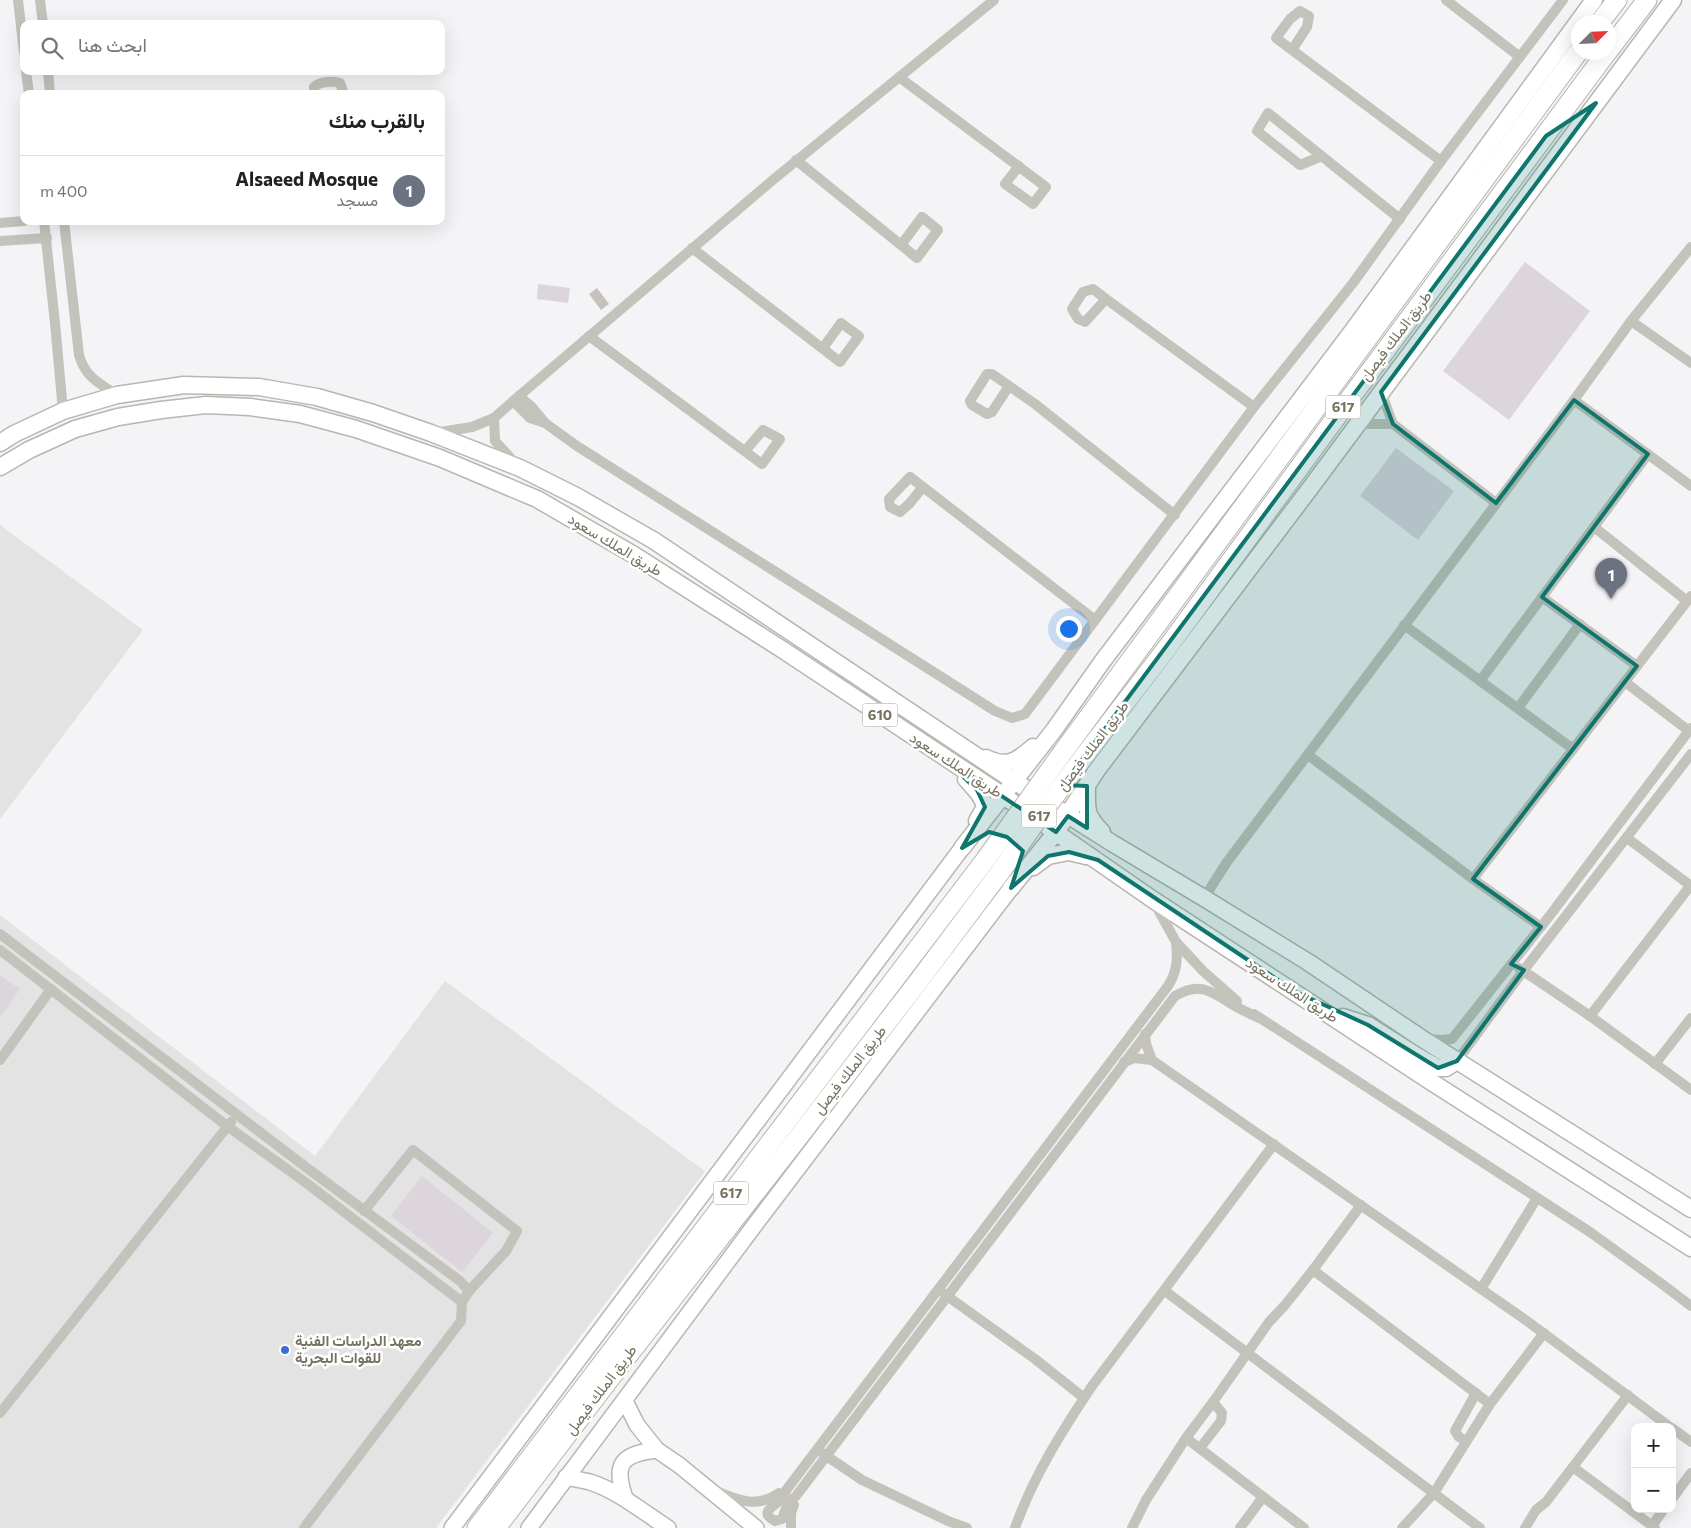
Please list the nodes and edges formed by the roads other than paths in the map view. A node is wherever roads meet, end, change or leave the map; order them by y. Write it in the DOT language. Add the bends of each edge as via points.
graph roads {
  1 [pos="18,0"];
  2 [pos="40,0"];
  3 [pos="994,0"];
  4 [pos="1446,0"];
  5 [pos="1563,0"];
  6 [pos="1594,0"];
  7 [pos="1617,0"];
  8 [pos="1647,0"];
  9 [pos="1672,0"];
  10 [pos="1605,15"];
  11 [pos="20,20"];
  12 [pos="42,20"];
  13 [pos="1616,41"];
  14 [pos="1570,48"];
  15 [pos="1292,50"];
  16 [pos="1520,57"];
  17 [pos="1602,60"];
  18 [pos="27,75"];
  19 [pos="48,75"];
  20 [pos="899,77"];
  21 [pos="28,90"];
  22 [pos="50,90"];
  23 [pos="314,90"];
  24 [pos="343,90"];
  25 [pos="1596,103"];
  26 [pos="1520,130"];
  27 [pos="1546,136"];
  28 [pos="1322,156"];
  29 [pos="796,160"];
  30 [pos="1441,161"];
  31 [pos="1019,166"];
  32 [pos="1400,219"];
  33 [pos="20,221"];
  34 [pos="0,223"];
  35 [pos="45,225"];
  36 [pos="64,225"];
  37 [pos="47,238"];
  38 [pos="0,241"];
  39 [pos="1419,241"];
  40 [pos="901,245"];
  41 [pos="1691,247"];
  42 [pos="692,248"];
  43 [pos="1106,298"];
  44 [pos="1632,321"];
  45 [pos="589,336"];
  46 [pos="822,348"];
  47 [pos="1691,363"];
  48 [pos="1009,386"];
  49 [pos="1381,392"];
  50 [pos="117,395"];
  51 [pos="516,399"];
  52 [pos="1574,400"];
  53 [pos="1254,407"];
  54 [pos="63,410"];
  55 [pos="494,418"];
  56 [pos="1358,424"];
  57 [pos="1393,424"];
  58 [pos="431,433"];
  59 [pos="0,443"];
  60 [pos="745,452"];
  61 [pos="1648,454"];
  62 [pos="0,467"];
  63 [pos="520,468"];
  64 [pos="1691,486"];
  65 [pos="923,487"];
  66 [pos="1496,503"];
  67 [pos="1175,515"];
  68 [pos="1594,527"];
  69 [pos="1542,597"];
  70 [pos="1689,599"];
  71 [pos="1095,620"];
  72 [pos="1580,624"];
  73 [pos="1404,626"];
  74 [pos="1637,666"];
  75 [pos="1480,681"];
  76 [pos="1625,682"];
  77 [pos="1518,708"];
  78 [pos="1690,729"];
  79 [pos="1054,730"];
  80 [pos="956,742"];
  81 [pos="1573,749"];
  82 [pos="1308,755"];
  83 [pos="943,757"];
  84 [pos="1689,760"];
  85 [pos="1097,770"];
  86 [pos="1014,781"];
  87 [pos="1087,787"];
  88 [pos="1002,795"];
  89 [pos="1068,816"];
  90 [pos="1056,832"];
  91 [pos="1627,838"];
  92 [pos="1112,843"];
  93 [pos="962,848"];
  94 [pos="1098,860"];
  95 [pos="1473,879"];
  96 [pos="1690,886"];
  97 [pos="1011,888"];
  98 [pos="1204,898"];
  99 [pos="1152,899"];
  100 [pos="1541,927"];
  101 [pos="0,934"];
  102 [pos="1176,942"];
  103 [pos="0,950"];
  104 [pos="1511,964"];
  105 [pos="1524,970"];
  106 [pos="51,989"];
  107 [pos="1296,992"];
  108 [pos="1590,1016"];
  109 [pos="1259,1018"];
  110 [pos="1691,1018"];
  111 [pos="1145,1034"];
  112 [pos="1421,1038"];
  113 [pos="0,1060"];
  114 [pos="1152,1060"];
  115 [pos="1457,1061"];
  116 [pos="1124,1062"];
  117 [pos="1655,1064"];
  118 [pos="1691,1090"];
  119 [pos="238,1116"];
  120 [pos="228,1126"];
  121 [pos="1274,1144"];
  122 [pos="1537,1198"];
  123 [pos="1361,1205"];
  124 [pos="1691,1209"];
  125 [pos="364,1211"];
  126 [pos="1691,1248"];
  127 [pos="1313,1270"];
  128 [pos="1481,1289"];
  129 [pos="938,1290"];
  130 [pos="1165,1290"];
  131 [pos="469,1292"];
  132 [pos="947,1296"];
  133 [pos="462,1302"];
  134 [pos="1691,1306"];
  135 [pos="1544,1333"];
  136 [pos="1247,1352"];
  137 [pos="1476,1393"];
  138 [pos="1628,1395"];
  139 [pos="1084,1398"];
  140 [pos="625,1401"];
  141 [pos="1213,1402"];
  142 [pos="1490,1404"];
  143 [pos="0,1413"];
  144 [pos="1664,1423"];
  145 [pos="1676,1432"];
  146 [pos="1186,1438"];
  147 [pos="1466,1441"];
  148 [pos="1691,1442"];
  149 [pos="1200,1448"];
  150 [pos="816,1449"];
  151 [pos="658,1450"];
  152 [pos="826,1456"];
  153 [pos="1573,1467"];
  154 [pos="1691,1474"];
  155 [pos="566,1477"];
  156 [pos="705,1487"];
  157 [pos="786,1489"];
  158 [pos="1434,1493"];
  159 [pos="1676,1494"];
  160 [pos="796,1496"];
  161 [pos="1263,1497"];
  162 [pos="625,1498"];
  163 [pos="1662,1513"];
  164 [pos="1654,1527"];
  165 [pos="304,1528"];
  166 [pos="452,1528"];
  167 [pos="477,1528"];
  168 [pos="496,1528"];
  169 [pos="529,1528"];
  170 [pos="668,1528"];
  171 [pos="756,1528"];
  172 [pos="791,1528"];
  173 [pos="967,1528"];
  174 [pos="1015,1528"];
  175 [pos="1132,1528"];
  176 [pos="1240,1528"];
  177 [pos="1304,1528"];
  178 [pos="1402,1528"];
  179 [pos="1480,1528"];
  180 [pos="1525,1528"];
  1 -- 11 [label="street"];
  2 -- 12 [label="street"];
  3 -- 20 [label="street"];
  4 -- 16 [label="street"];
  5 -- 16 [label="street"];
  6 -- 14 [label="main road"];
  7 -- 10 [label="highway"];
  8 -- 13 [label="highway, طريق الملك فيصل / 617"];
  9 -- 25 [label="main road"];
  14 -- 26 [label="highway, طريق الملك فيصل / 617" via="1543,99"];
  14 -- 39 [label="main road"];
  15 -- 30 [label="street"];
  16 -- 30 [label="street"];
  17 -- 27 [label="highway, طريق الملك فيصل / 617"];
  18 -- 21 [label="street"];
  19 -- 22 [label="street"];
  20 -- 29 [label="street"];
  20 -- 31 [label="street"];
  23 -- 24 [label="street" via="316,84 330,82 340,83"];
  25 -- 27 [label="main road"];
  25 -- 49 [label="main road"];
  26 -- 39 [label="main road" via="1451,201"];
  26 -- 167 [label="highway, طريق الملك فيصل / 617, bridge" via="986,859"];
  27 -- 168 [label="highway, طريق الملك فيصل / 617, bridge" via="921,978"];
  28 -- 28 [label="street" via="1268,113 1257,130 1300,165"];
  28 -- 32 [label="street"];
  29 -- 40 [label="street"];
  29 -- 42 [label="street"];
  30 -- 32 [label="street"];
  32 -- 53 [label="street"];
  33 -- 34 [label="street"];
  35 -- 37 [label="street"];
  36 -- 50 [label="street" via="82,366 88,375"];
  37 -- 38 [label="street"];
  37 -- 54 [label="street"];
  39 -- 79 [label="main road"];
  41 -- 44 [label="street"];
  42 -- 45 [label="street"];
  42 -- 46 [label="street"];
  43 -- 53 [label="street"];
  44 -- 47 [label="street"];
  44 -- 52 [label="street"];
  45 -- 51 [label="street"];
  45 -- 60 [label="street"];
  48 -- 67 [label="street"];
  49 -- 56 [label="main road"];
  49 -- 57 [label="street"];
  50 -- 54 [label="main road, طريق الملك سعود / 610"];
  50 -- 58 [label="main road, طريق الملك سعود / 610" via="184,385 259,387 317,397"];
  51 -- 55 [label="street"];
  51 -- 71 [label="street" via="577,446 995,711 1012,718 1025,714"];
  52 -- 61 [label="street"];
  52 -- 66 [label="street"];
  53 -- 67 [label="street"];
  54 -- 59 [label="main road, طريق الملك سعود / 610"];
  55 -- 58 [label="street" via="472,427"];
  55 -- 63 [label="street" via="495,441"];
  56 -- 57 [label="street"];
  56 -- 85 [label="main road"];
  57 -- 66 [label="street"];
  58 -- 63 [label="main road, طريق الملك سعود / 610"];
  61 -- 64 [label="street"];
  61 -- 68 [label="street"];
  62 -- 83 [label="main road, طريق الملك سعود / 610" via="28,450 75,429 118,417 206,405 300,414 356,429 440,458 537,499 634,555"];
  63 -- 80 [label="main road, طريق الملك سعود / 610" via="653,540"];
  65 -- 71 [label="street"];
  66 -- 73 [label="street"];
  67 -- 71 [label="street"];
  68 -- 69 [label="street"];
  68 -- 70 [label="street"];
  69 -- 72 [label="street"];
  69 -- 75 [label="street"];
  70 -- 74 [label="street"];
  72 -- 74 [label="street"];
  72 -- 77 [label="street"];
  73 -- 75 [label="street"];
  73 -- 82 [label="street"];
  74 -- 76 [label="street"];
  75 -- 77 [label="street"];
  76 -- 78 [label="street"];
  76 -- 81 [label="street"];
  77 -- 81 [label="street"];
  78 -- 100 [label="street"];
  79 -- 80 [label="main road" via="1022,756 1005,764"];
  79 -- 85 [label="main road" via="1039,759 1043,773 1066,788 1079,787"];
  79 -- 86 [label="main road"];
  80 -- 86 [label="main road, طريق الملك سعود / 610"];
  81 -- 95 [label="street"];
  82 -- 95 [label="street"];
  82 -- 98 [label="street" via="1227,862"];
  83 -- 88 [label="main road, طريق الملك سعود / 610"];
  83 -- 93 [label="main road" via="984,801 985,807"];
  84 -- 91 [label="street"];
  85 -- 87 [label="main road"];
  86 -- 88 [label="main road"];
  86 -- 89 [label="main road, طريق الملك سعود / 610"];
  87 -- 89 [label="main road"];
  87 -- 92 [label="main road" via="1087,812"];
  88 -- 90 [label="main road, طريق الملك سعود / 610"];
  88 -- 93 [label="main road"];
  89 -- 90 [label="main road"];
  89 -- 92 [label="main road, طريق الملك سعود / 610"];
  90 -- 94 [label="main road, طريق الملك سعود / 610"];
  90 -- 97 [label="main road"];
  91 -- 96 [label="street"];
  91 -- 105 [label="street"];
  92 -- 98 [label="main road, طريق الملك سعود / 610"];
  93 -- 97 [label="main road" via="989,832 998,832 1013,842 1023,851 1023,860"];
  93 -- 166 [label="main road"];
  94 -- 97 [label="main road" via="1070,852 1048,856"];
  94 -- 99 [label="main road, طريق الملك سعود / 610"];
  95 -- 100 [label="street"];
  96 -- 108 [label="street"];
  97 -- 140 [label="main road"];
  98 -- 112 [label="main road, طريق الملك سعود / 610" via="1308,962"];
  99 -- 102 [label="street"];
  99 -- 107 [label="main road, طريق الملك سعود / 610"];
  100 -- 104 [label="street"];
  101 -- 119 [label="street"];
  102 -- 109 [label="street" via="1203,971"];
  102 -- 129 [label="street" via="1176,970 1168,986"];
  103 -- 106 [label="street"];
  104 -- 105 [label="street"];
  104 -- 112 [label="street" via="1452,1039"];
  105 -- 108 [label="street"];
  105 -- 115 [label="street"];
  106 -- 113 [label="street"];
  106 -- 120 [label="street"];
  107 -- 115 [label="main road" via="1347,1019 1368,1025 1438,1068 1446,1068"];
  107 -- 126 [label="main road, طريق الملك سعود / 610"];
  108 -- 117 [label="street"];
  109 -- 111 [label="street" via="1214,993 1194,988 1175,996"];
  109 -- 122 [label="street"];
  110 -- 117 [label="street"];
  111 -- 114 [label="street"];
  111 -- 116 [label="street"];
  112 -- 115 [label="main road, طريق الملك سعود / 610"];
  114 -- 116 [label="street" via="1134,1058"];
  114 -- 121 [label="street"];
  115 -- 124 [label="main road, طريق الملك سعود / 610"];
  116 -- 132 [label="street"];
  117 -- 118 [label="street"];
  119 -- 120 [label="street"];
  119 -- 125 [label="street"];
  120 -- 133 [label="street"];
  120 -- 143 [label="street"];
  121 -- 123 [label="street"];
  121 -- 130 [label="street"];
  122 -- 128 [label="street"];
  122 -- 134 [label="street"];
  123 -- 127 [label="street"];
  123 -- 128 [label="street"];
  125 -- 131 [label="street" via="460,1281"];
  125 -- 131 [label="street" via="413,1150 518,1231 506,1251"];
  127 -- 136 [label="street"];
  127 -- 137 [label="street"];
  128 -- 135 [label="street"];
  129 -- 132 [label="street"];
  129 -- 150 [label="street"];
  130 -- 136 [label="street"];
  130 -- 139 [label="street"];
  131 -- 133 [label="street"];
  132 -- 139 [label="street" via="1036,1359"];
  132 -- 152 [label="street"];
  133 -- 165 [label="street" via="461,1321"];
  135 -- 138 [label="street"];
  135 -- 142 [label="street"];
  136 -- 141 [label="street"];
  136 -- 158 [label="street"];
  137 -- 142 [label="street"];
  137 -- 147 [label="street" via="1455,1431"];
  138 -- 144 [label="street"];
  138 -- 153 [label="street"];
  139 -- 174 [label="street" via="1042,1468"];
  140 -- 151 [label="main road" via="636,1425"];
  140 -- 155 [label="main road"];
  141 -- 146 [label="street"];
  141 -- 149 [label="street" via="1222,1413 1221,1422"];
  142 -- 147 [label="street"];
  145 -- 148 [label="street"];
  146 -- 149 [label="street"];
  146 -- 175 [label="street"];
  147 -- 158 [label="street"];
  149 -- 161 [label="street"];
  150 -- 152 [label="street"];
  150 -- 157 [label="street"];
  151 -- 156 [label="main road"];
  151 -- 162 [label="main road" via="632,1454 621,1465 620,1486"];
  152 -- 160 [label="street"];
  152 -- 173 [label="street" via="862,1480"];
  153 -- 164 [label="street"];
  153 -- 180 [label="street"];
  154 -- 159 [label="street"];
  155 -- 162 [label="main road" via="589,1482"];
  155 -- 169 [label="main road"];
  156 -- 157 [label="street" via="752,1502 772,1498"];
  156 -- 171 [label="main road"];
  157 -- 160 [label="street"];
  157 -- 160 [label="street" via="768,1511 772,1520 782,1519 788,1503"];
  158 -- 178 [label="street"];
  158 -- 179 [label="street"];
  160 -- 172 [label="street"];
  161 -- 176 [label="street"];
  161 -- 177 [label="street"];
  162 -- 170 [label="main road"];
  163 -- 164 [label="street"];
}
